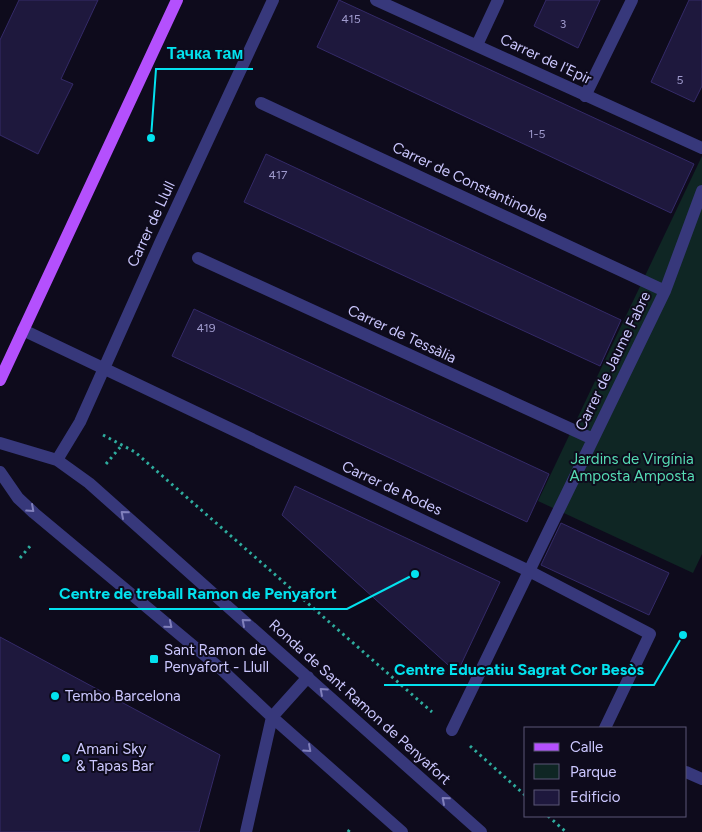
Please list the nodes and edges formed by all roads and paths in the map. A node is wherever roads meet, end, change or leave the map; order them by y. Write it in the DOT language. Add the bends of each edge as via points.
graph roads {
  1 [pos="177,0"];
  2 [pos="273,0"];
  3 [pos="376,0"];
  4 [pos="498,0"];
  5 [pos="632,0"];
  6 [pos="477,45"];
  7 [pos="586,96"];
  8 [pos="261,103"];
  9 [pos="702,148"];
  10 [pos="702,191"];
  11 [pos="198,258"];
  12 [pos="665,291"];
  13 [pos="23,330"];
  14 [pos="104,368"];
  15 [pos="0,380"];
  16 [pos="593,439"];
  17 [pos="0,443"];
  18 [pos="57,460"];
  19 [pos="106,464"];
  20 [pos="0,472"];
  21 [pos="32,544"];
  22 [pos="20,558"];
  23 [pos="529,571"];
  24 [pos="308,677"];
  25 [pos="272,716"];
  26 [pos="605,727"];
  27 [pos="452,730"];
  28 [pos="687,772"];
  29 [pos="702,779"];
  30 [pos="524,794"];
  31 [pos="549,817"];
  32 [pos="246,832"];
  33 [pos="402,832"];
  34 [pos="481,832"];
  35 [pos="566,832"];
  1 -- 13 [label="main road"];
  2 -- 14 [label="street, Carrer de Llull"];
  3 -- 6 [label="street, Carrer de l'Epir"];
  4 -- 6 [label="street"];
  5 -- 7 [label="street"];
  6 -- 7 [label="street, Carrer de l'Epir"];
  7 -- 9 [label="street, Carrer de l'Epir"];
  8 -- 12 [label="street, Carrer de Constantinoble"];
  10 -- 12 [label="street, Carrer de Jaume Fabre"];
  11 -- 16 [label="street, Carrer de Tessàlia"];
  12 -- 16 [label="street, Carrer de Jaume Fabre"];
  13 -- 14 [label="street, Carrer de Rodes"];
  13 -- 15 [label="main road"];
  14 -- 18 [label="street, Carrer de Llull" via="80,422"];
  14 -- 23 [label="street, Carrer de Rodes"];
  16 -- 23 [label="street, Carrer de Jaume Fabre"];
  17 -- 18 [label="street, Ronda de Sant Ramon de Penyafort"];
  24 -- 18 [label="street, Ronda de Sant Ramon de Penyafort, one-way" via="89,483"];
  19 -- 27 [label="path" via="122,445 135,452"];
  20 -- 25 [label="street, one-way" via="18,498 34,513 221,669"];
  21 -- 22 [label="path"];
  23 -- 26 [label="street, Carrer de Rodes" via="650,634"];
  23 -- 27 [label="street, Carrer de Jaume Fabre"];
  24 -- 25 [label="street"];
  34 -- 24 [label="street, Ronda de Sant Ramon de Penyafort, one-way"];
  25 -- 32 [label="street"];
  25 -- 33 [label="street, one-way"];
  27 -- 30 [label="path"];
  28 -- 29 [label="street"];
  31 -- 35 [label="path"];
}
